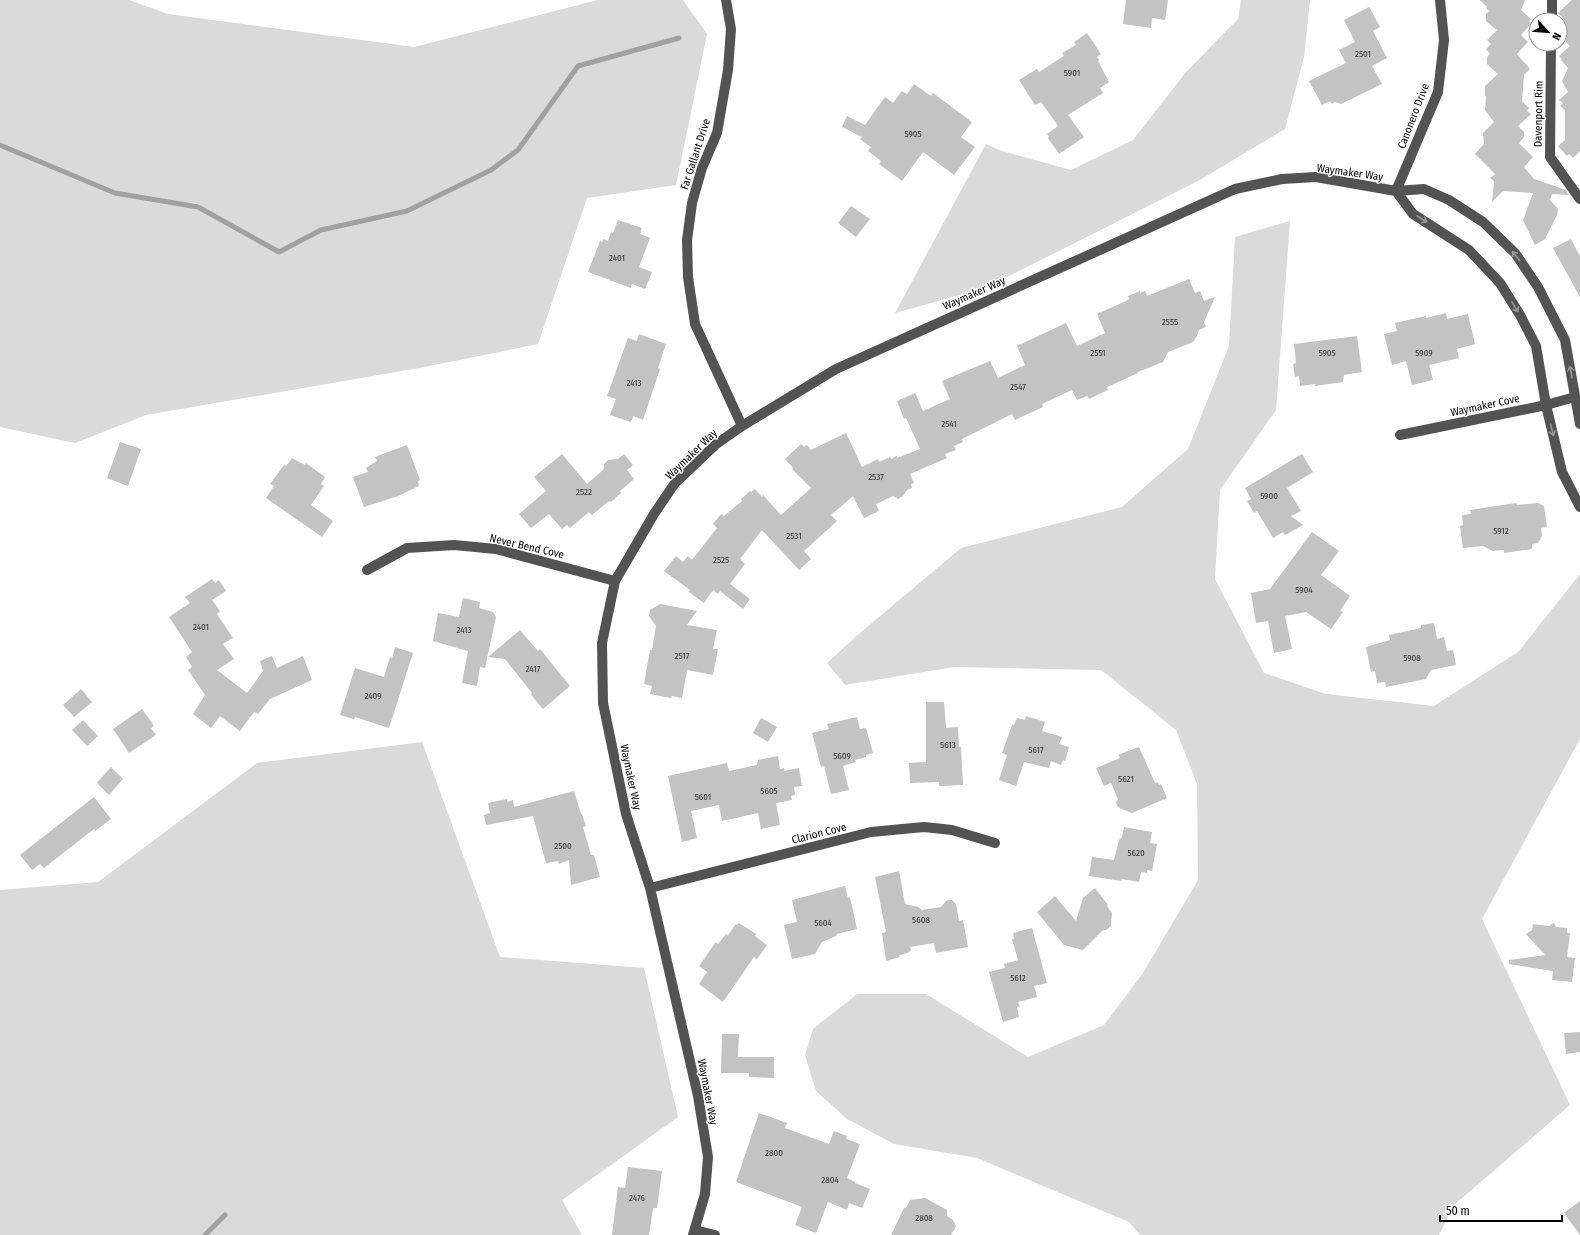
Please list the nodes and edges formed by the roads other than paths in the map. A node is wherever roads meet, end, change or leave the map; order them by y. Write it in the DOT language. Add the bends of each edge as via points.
graph roads {
  1 [pos="726,0"];
  2 [pos="1440,0"];
  3 [pos="1552,0"];
  4 [pos="1552,12"];
  5 [pos="1551,52"];
  6 [pos="1396,191"];
  7 [pos="1580,199"];
  8 [pos="1575,398"];
  9 [pos="1546,405"];
  10 [pos="1580,424"];
  11 [pos="742,426"];
  12 [pos="1400,435"];
  13 [pos="1580,507"];
  14 [pos="366,570"];
  15 [pos="614,581"];
  16 [pos="996,843"];
  17 [pos="650,888"];
  18 [pos="694,1232"];
  19 [pos="715,1235"];
  1 -- 11 [label="street, Far Gallant Drive" via="731,29 728,70 717,133 702,168 692,203 687,240 688,277 695,324"];
  2 -- 6 [label="street, Canonero Drive" via="1444,40 1438,92"];
  3 -- 4 [label="street"];
  5 -- 7 [label="street, Davenport Rim" via="1550,157"];
  8 -- 6 [label="street, Waymaker Way, one-way" via="1565,340 1538,287 1514,253 1483,222 1450,200 1424,189"];
  6 -- 9 [label="street, Waymaker Way, one-way" via="1413,214 1470,250 1500,283 1536,346"];
  6 -- 11 [label="street, Waymaker Way" via="1316,177 1282,179 1235,189 836,369"];
  8 -- 9 [label="street, Waymaker Cove"];
  8 -- 10 [label="street, Waymaker Way"];
  9 -- 12 [label="street, Waymaker Cove"];
  9 -- 13 [label="street, Waymaker Way, one-way" via="1562,472"];
  11 -- 15 [label="street, Waymaker Way" via="715,445 675,484"];
  14 -- 15 [label="street, Never Bend Cove" via="407,548 454,545 496,549"];
  15 -- 17 [label="street, Waymaker Way" via="602,643 603,703 626,814"];
  16 -- 17 [label="street, Clarion Cove" via="952,830 931,828 871,832"];
  17 -- 18 [label="street, Waymaker Way" via="698,1096 708,1157 705,1194"];
  18 -- 19 [label="street"];
}
